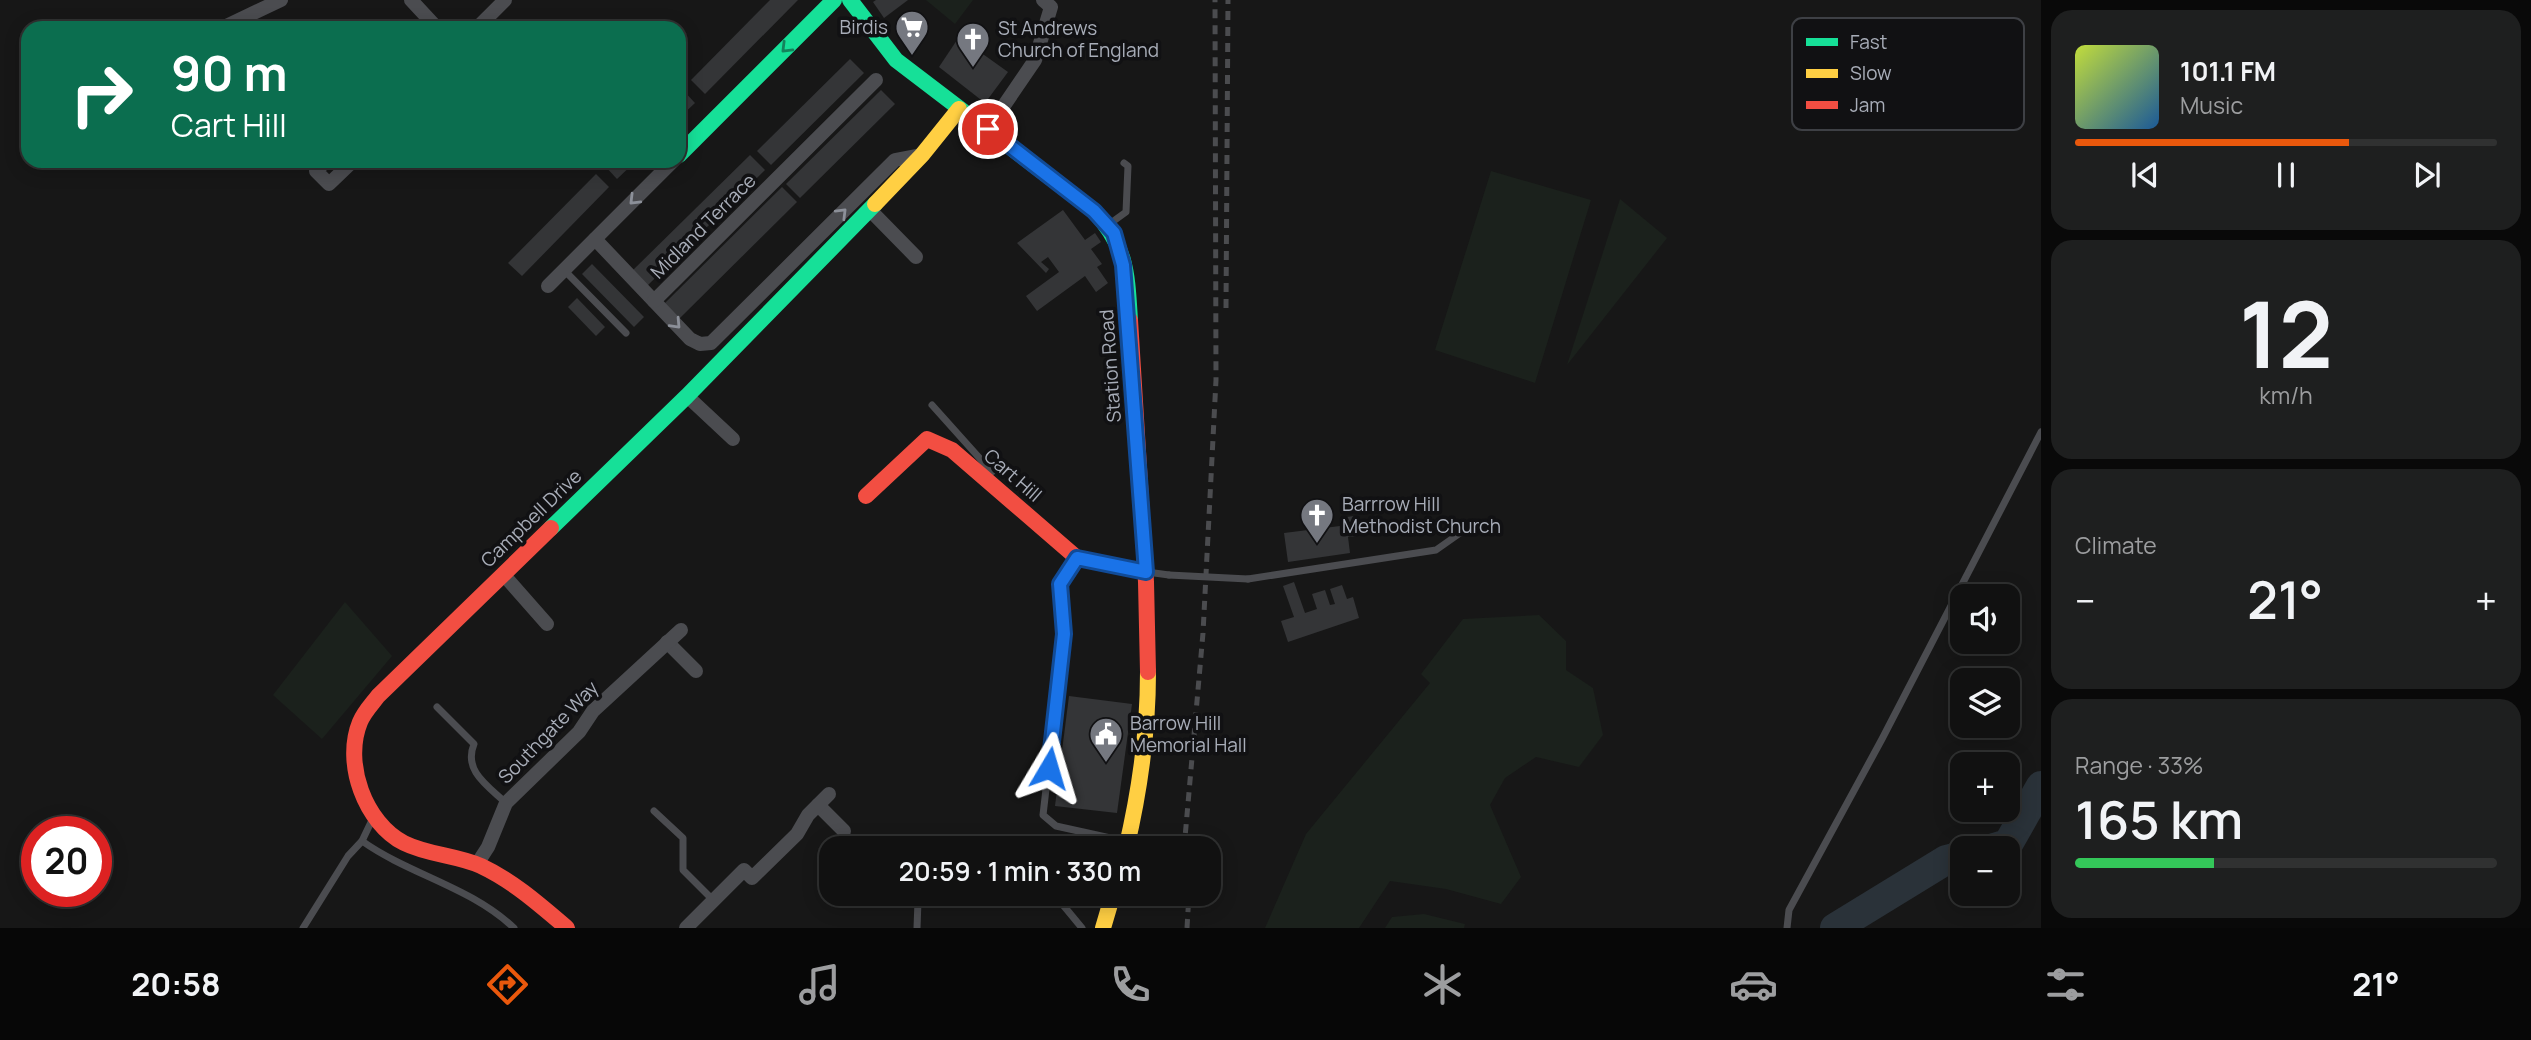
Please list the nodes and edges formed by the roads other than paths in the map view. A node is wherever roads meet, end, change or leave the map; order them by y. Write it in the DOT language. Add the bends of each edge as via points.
graph roads {
  1 [pos="281,0"];
  2 [pos="411,0"];
  3 [pos="505,0"];
  4 [pos="834,0"];
  5 [pos="1043,0"];
  6 [pos="857,7"];
  7 [pos="237,21"];
  8 [pos="430,21"];
  9 [pos="484,21"];
  10 [pos="876,80"];
  11 [pos="959,109"];
  12 [pos="988,129"];
  13 [pos="686,148"];
  14 [pos="922,155"];
  15 [pos="1124,163"];
  16 [pos="319,168"];
  17 [pos="346,168"];
  18 [pos="666,168"];
  19 [pos="869,209"];
  20 [pos="1107,225"];
  21 [pos="595,239"];
  22 [pos="916,257"];
  23 [pos="564,270"];
  24 [pos="548,286"];
  25 [pos="654,301"];
  26 [pos="626,332"];
  27 [pos="687,396"];
  28 [pos="932,405"];
  29 [pos="2041,432"];
  30 [pos="733,439"];
  31 [pos="866,496"];
  32 [pos="1041,526"];
  33 [pos="1463,531"];
  34 [pos="1077,558"];
  35 [pos="1146,572"];
  36 [pos="503,574"];
  37 [pos="547,624"];
  38 [pos="681,630"];
  39 [pos="667,642"];
  40 [pos="696,671"];
  41 [pos="437,707"];
  42 [pos="829,794"];
  43 [pos="506,803"];
  44 [pos="818,806"];
  45 [pos="654,811"];
  46 [pos="373,817"];
  47 [pos="844,831"];
  48 [pos="1093,836"];
  49 [pos="1130,836"];
  50 [pos="362,841"];
  51 [pos="477,864"];
  52 [pos="713,900"];
  53 [pos="918,906"];
  54 [pos="1064,906"];
  55 [pos="1109,906"];
  56 [pos="303,928"];
  57 [pos="514,928"];
  58 [pos="567,928"];
  59 [pos="686,928"];
  60 [pos="917,928"];
  61 [pos="1082,928"];
  62 [pos="1102,928"];
  63 [pos="1787,928"];
  1 -- 7 [label="street"];
  2 -- 8 [label="street"];
  3 -- 9 [label="street"];
  4 -- 13 [label="street, one-way"];
  5 -- 12 [label="street" via="1051,7 1035,60"];
  6 -- 11 [label="street, Station Road" via="896,60"];
  10 -- 25 [label="street, Midland Terrace"];
  11 -- 12 [label="street, Station Road"];
  11 -- 14 [label="street, Campbell Drive"];
  12 -- 20 [label="street, Station Road"];
  14 -- 19 [label="street, Campbell Drive"];
  25 -- 14 [label="street, one-way" via="690,339 711,343 895,160"];
  15 -- 20 [label="lane" via="1128,166 1126,212"];
  16 -- 17 [label="street" via="316,171 329,184"];
  18 -- 21 [label="street, one-way"];
  19 -- 22 [label="street"];
  19 -- 27 [label="street, Campbell Drive"];
  20 -- 35 [label="street, Station Road" via="1117,240 1123,265"];
  21 -- 23 [label="street"];
  21 -- 25 [label="street"];
  23 -- 24 [label="street"];
  23 -- 26 [label="lane"];
  27 -- 30 [label="street"];
  27 -- 36 [label="street, Campbell Drive"];
  28 -- 32 [label="lane"];
  29 -- 63 [label="lane" via="1789,910"];
  31 -- 32 [label="street, Cart Hill" via="927,439 952,450"];
  32 -- 34 [label="street, Cart Hill"];
  33 -- 35 [label="lane, bridge" via="1436,550 1248,579"];
  34 -- 35 [label="street"];
  34 -- 48 [label="lane" via="1060,584 1064,634 1043,815 1056,826"];
  35 -- 49 [label="street, Station Road" via="1148,689"];
  36 -- 37 [label="street"];
  36 -- 46 [label="street, Campbell Drive" via="378,696 358,724 355,756 363,799"];
  38 -- 39 [label="street, Southgate Way"];
  39 -- 40 [label="street"];
  39 -- 43 [label="street, Southgate Way" via="593,711 579,733"];
  41 -- 43 [label="lane" via="474,744 470,756 475,775"];
  42 -- 44 [label="street"];
  43 -- 51 [label="street, Southgate Way"];
  44 -- 47 [label="street"];
  44 -- 52 [label="street" via="752,878 744,870"];
  45 -- 52 [label="lane" via="683,838 683,870"];
  46 -- 50 [label="lane"];
  46 -- 51 [label="street, Campbell Drive" via="401,842"];
  50 -- 56 [label="lane"];
  50 -- 57 [label="lane" via="385,857 460,890"];
  51 -- 58 [label="street, Campbell Drive" via="513,883"];
  52 -- 59 [label="street"];
  53 -- 60 [label="lane"];
  54 -- 61 [label="lane"];
  55 -- 62 [label="street"];
}
